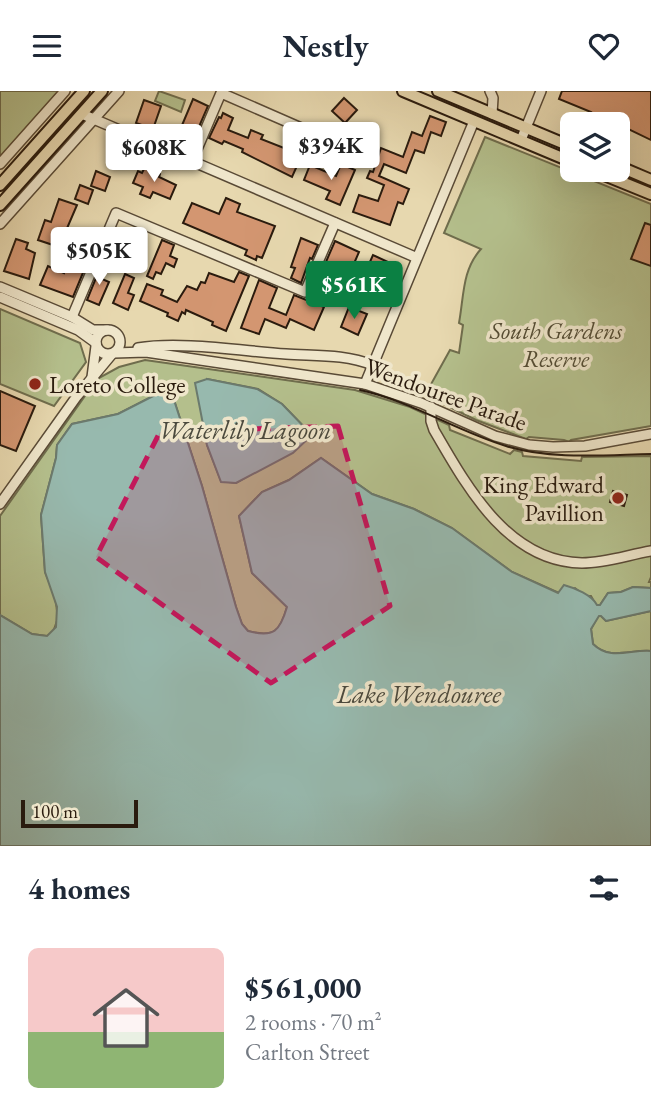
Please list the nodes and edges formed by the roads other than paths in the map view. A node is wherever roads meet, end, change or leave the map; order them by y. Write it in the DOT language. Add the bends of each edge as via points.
graph roads {
  1 [pos="65,91"];
  2 [pos="84,91"];
  3 [pos="102,91"];
  4 [pos="119,91"];
  5 [pos="438,91"];
  6 [pos="490,91"];
  7 [pos="541,91"];
  8 [pos="406,92"];
  9 [pos="82,114"];
  10 [pos="492,114"];
  11 [pos="94,119"];
  12 [pos="474,121"];
  13 [pos="526,128"];
  14 [pos="315,134"];
  15 [pos="521,140"];
  16 [pos="560,142"];
  17 [pos="560,157"];
  18 [pos="192,161"];
  19 [pos="0,164"];
  20 [pos="630,171"];
  21 [pos="651,180"];
  22 [pos="622,182"];
  23 [pos="0,185"];
  24 [pos="651,194"];
  25 [pos="0,205"];
  26 [pos="335,223"];
  27 [pos="0,224"];
  28 [pos="415,257"];
  29 [pos="0,287"];
  30 [pos="0,297"];
  31 [pos="72,317"];
  32 [pos="107,330"];
  33 [pos="118,337"];
  34 [pos="96,344"];
  35 [pos="141,350"];
  36 [pos="113,353"];
  37 [pos="372,365"];
  38 [pos="91,378"];
  39 [pos="365,384"];
  40 [pos="431,407"];
  41 [pos="651,434"];
  42 [pos="0,505"];
  43 [pos="651,551"];
  1 -- 19 [label="street"];
  2 -- 23 [label="main road"];
  3 -- 9 [label="main road"];
  4 -- 11 [label="street"];
  5 -- 10 [label="main road"];
  6 -- 10 [label="street"];
  7 -- 13 [label="street"];
  8 -- 12 [label="main road"];
  9 -- 11 [label="street"];
  9 -- 25 [label="main road"];
  10 -- 13 [label="main road"];
  11 -- 18 [label="street"];
  11 -- 27 [label="street"];
  12 -- 15 [label="main road"];
  12 -- 28 [label="street"];
  13 -- 15 [label="street"];
  13 -- 16 [label="main road"];
  14 -- 18 [label="street" via="221,93"];
  15 -- 17 [label="main road"];
  18 -- 26 [label="street"];
  20 -- 21 [label="main road"];
  22 -- 24 [label="main road"];
  26 -- 28 [label="street"];
  26 -- 31 [label="street" via="305,292 116,213"];
  28 -- 37 [label="street"];
  29 -- 31 [label="street"];
  30 -- 34 [label="street" via="78,330"];
  31 -- 32 [label="street" via="93,330"];
  32 -- 33 [label="street"];
  32 -- 34 [label="street" via="99,334"];
  33 -- 35 [label="street, Wendouree Parade"];
  33 -- 36 [label="street"];
  34 -- 36 [label="street" via="103,353"];
  34 -- 38 [label="street"];
  35 -- 36 [label="street, Wendouree Parade"];
  35 -- 37 [label="street, Wendouree Parade" via="150,346 228,349 352,359"];
  35 -- 39 [label="street, Wendouree Parade"];
  36 -- 38 [label="street"];
  37 -- 39 [label="street"];
  38 -- 42 [label="street"];
  39 -- 40 [label="street, Wendouree Parade"];
  40 -- 41 [label="street, Wendouree Parade" via="505,439 543,446 585,446"];
  40 -- 43 [label="street" via="434,430 472,490 488,513 524,544 550,557 583,563"];
}
